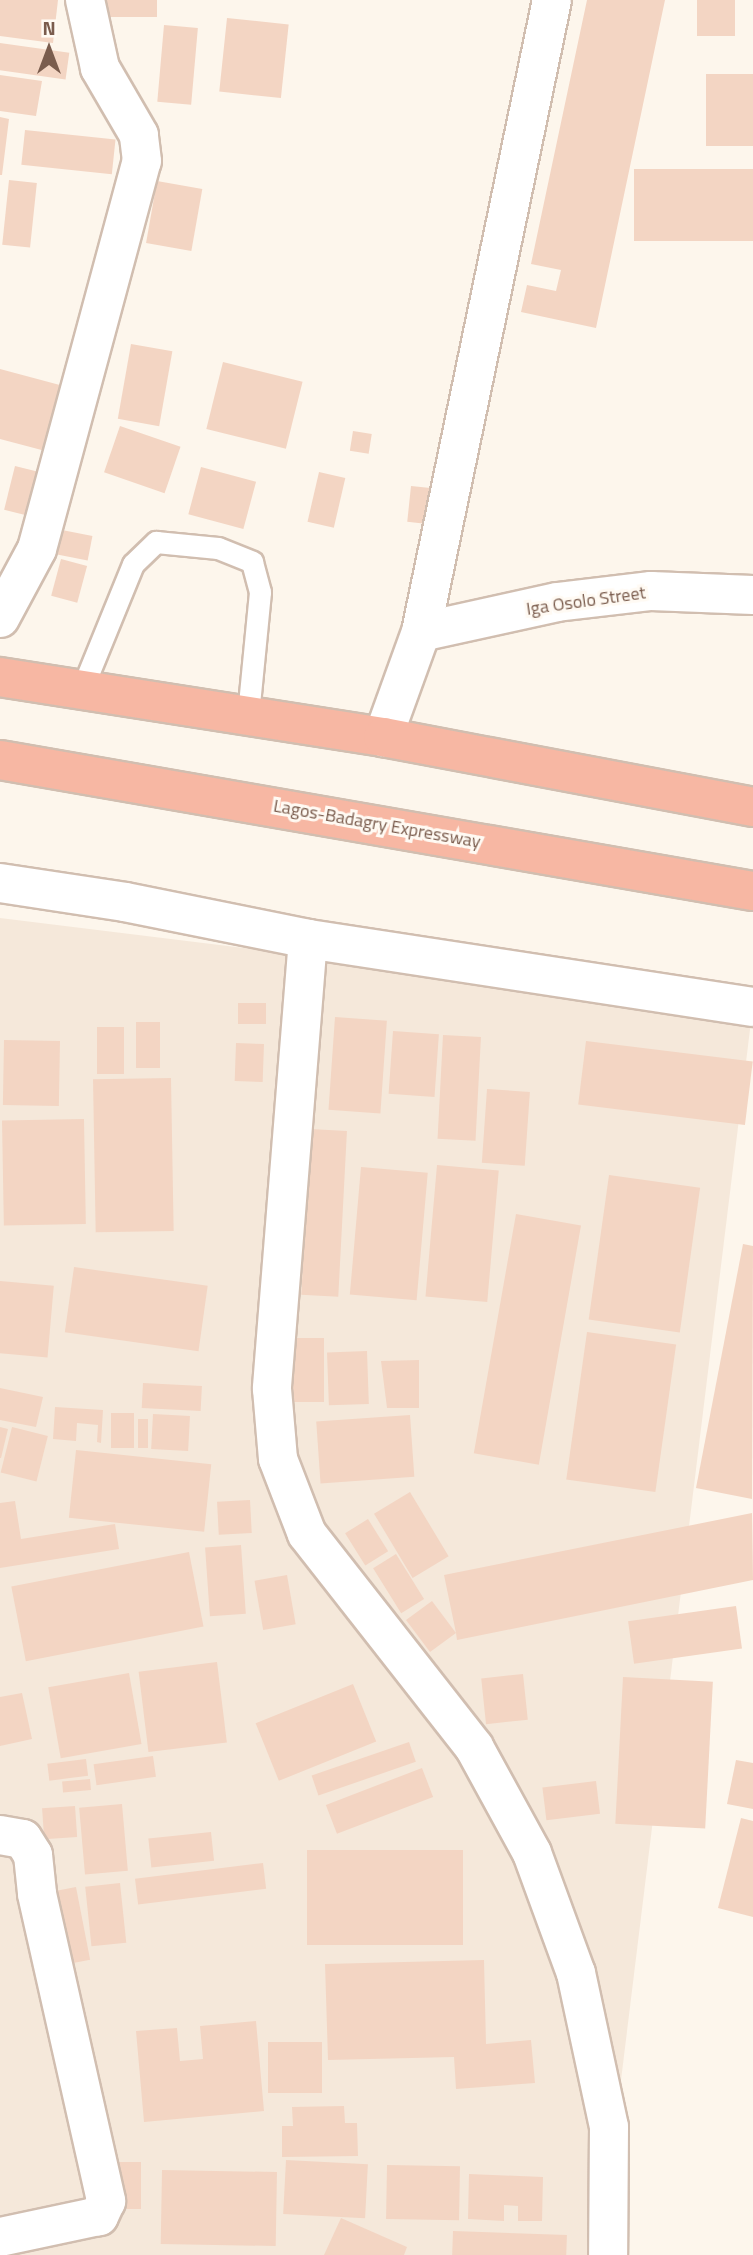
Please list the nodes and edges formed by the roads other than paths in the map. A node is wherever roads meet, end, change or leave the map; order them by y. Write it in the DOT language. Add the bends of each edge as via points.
graph roads {
  1 [pos="85,0"];
  2 [pos="552,0"];
  3 [pos="753,594"];
  4 [pos="0,618"];
  5 [pos="421,632"];
  6 [pos="0,677"];
  7 [pos="82,689"];
  8 [pos="247,715"];
  9 [pos="383,737"];
  10 [pos="0,760"];
  11 [pos="753,807"];
  12 [pos="0,883"];
  13 [pos="753,891"];
  14 [pos="308,939"];
  15 [pos="753,1007"];
  16 [pos="0,1835"];
  17 [pos="0,2237"];
  18 [pos="608,2255"];
  1 -- 4 [label="street" via="100,68 139,135 142,161 37,549"];
  2 -- 5 [label="street"];
  3 -- 5 [label="street, Iga Osolo Street" via="651,591 557,602"];
  5 -- 9 [label="street"];
  6 -- 7 [label="highway"];
  7 -- 8 [label="highway"];
  7 -- 8 [label="lane" via="133,564 156,542 218,548 252,562 260,592"];
  8 -- 9 [label="highway"];
  9 -- 11 [label="highway"];
  10 -- 13 [label="highway, Lagos-Badagry Expressway"];
  12 -- 14 [label="street" via="125,902"];
  14 -- 15 [label="street"];
  14 -- 18 [label="street" via="272,1389 278,1459 307,1534 474,1747 532,1853 576,1973 609,2127"];
  16 -- 17 [label="street" via="23,1839 33,1855 37,1894 106,2201 99,2216"];
}
